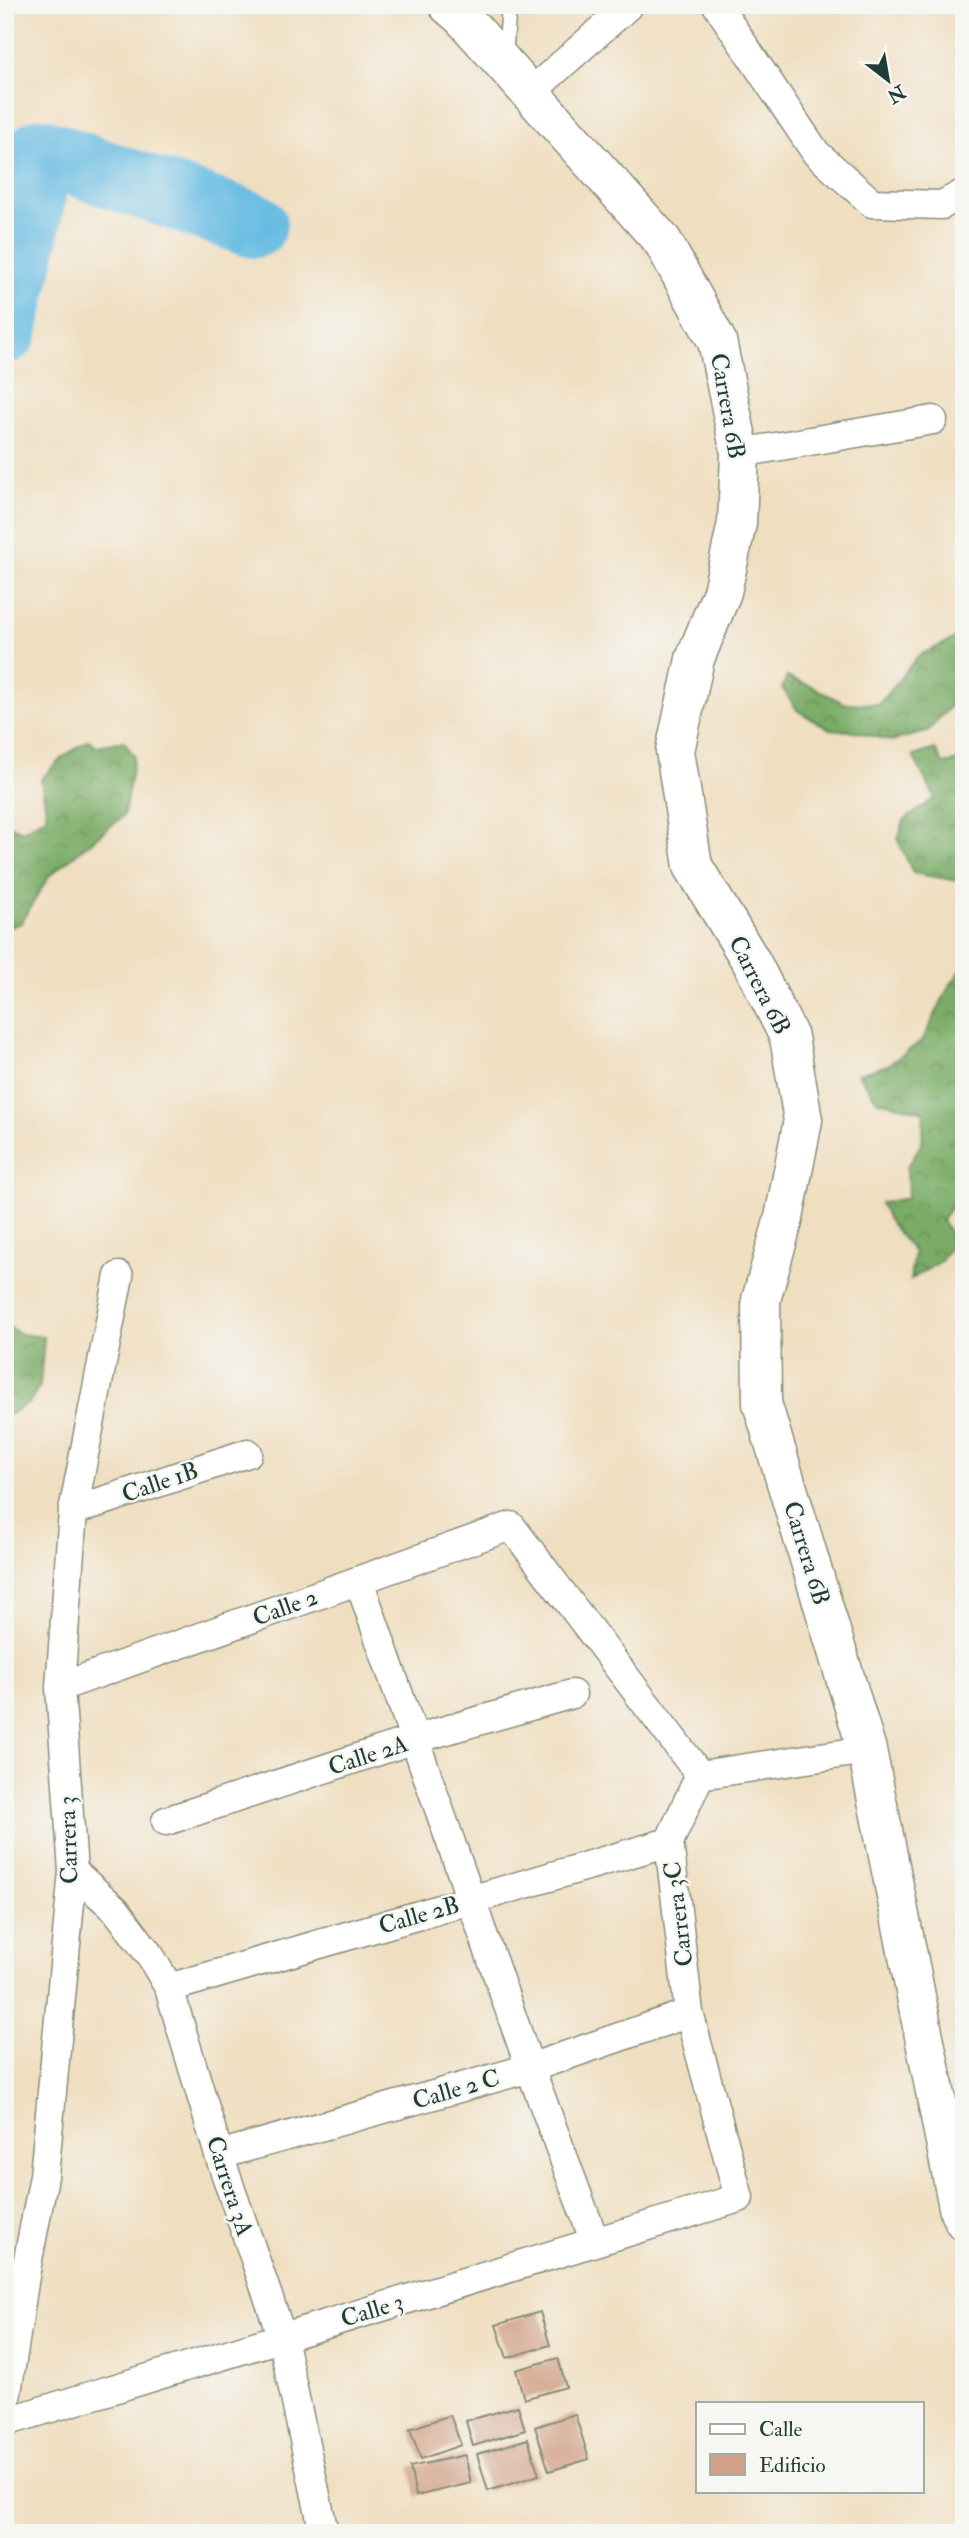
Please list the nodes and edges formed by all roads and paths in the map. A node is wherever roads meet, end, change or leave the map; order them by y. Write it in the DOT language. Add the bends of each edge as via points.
graph roads {
  1 [pos="448,5"];
  2 [pos="509,5"];
  3 [pos="629,5"];
  4 [pos="717,5"];
  5 [pos="504,64"];
  6 [pos="530,93"];
  7 [pos="964,193"];
  8 [pos="933,420"];
  9 [pos="740,453"];
  10 [pos="120,1276"];
  11 [pos="247,1452"];
  12 [pos="73,1511"];
  13 [pos="359,1581"];
  14 [pos="60,1687"];
  15 [pos="572,1694"];
  16 [pos="415,1739"];
  17 [pos="867,1750"];
  18 [pos="712,1773"];
  19 [pos="166,1821"];
  20 [pos="669,1842"];
  21 [pos="73,1871"];
  22 [pos="471,1900"];
  23 [pos="169,1988"];
  24 [pos="689,2013"];
  25 [pos="530,2068"];
  26 [pos="219,2155"];
  27 [pos="739,2198"];
  28 [pos="964,2221"];
  29 [pos="595,2242"];
  30 [pos="282,2337"];
  31 [pos="5,2405"];
  32 [pos="5,2422"];
  33 [pos="324,2533"];
  1 -- 5 [label="highway, Carrera 6B"];
  2 -- 5 [label="lane"];
  3 -- 6 [label="street"];
  4 -- 7 [label="street" via="816,153 872,203 942,205"];
  5 -- 6 [label="highway, Carrera 6B"];
  6 -- 9 [label="highway, Carrera 6B" via="663,242 717,341"];
  8 -- 9 [label="street"];
  9 -- 17 [label="highway, Carrera 6B" via="734,535 722,592 695,659 675,751 693,866 789,1037 803,1121 784,1218 761,1300 762,1403"];
  10 -- 12 [label="street, Carrera 3"];
  11 -- 12 [label="street, Calle 1B"];
  12 -- 14 [label="street, Carrera 3"];
  13 -- 14 [label="street, Calle 2"];
  13 -- 16 [label="street"];
  13 -- 18 [label="street, Calle 2" via="511,1526"];
  14 -- 21 [label="street, Carrera 3"];
  15 -- 16 [label="street, Calle 2A"];
  16 -- 19 [label="street, Calle 2A"];
  16 -- 22 [label="street"];
  17 -- 18 [label="street"];
  17 -- 28 [label="highway, Carrera 6B"];
  18 -- 20 [label="street, Carrera 3C"];
  20 -- 22 [label="street, Calle 2B"];
  20 -- 24 [label="street, Carrera 3C"];
  21 -- 23 [label="street, Carrera 3A" via="116,1910"];
  21 -- 31 [label="street, Carrera 3" via="44,2176"];
  22 -- 23 [label="street, Calle 2B"];
  22 -- 25 [label="street"];
  23 -- 26 [label="street, Carrera 3A"];
  24 -- 25 [label="street, Calle 2 C"];
  24 -- 27 [label="street, Carrera 3C"];
  25 -- 26 [label="street, Calle 2 C"];
  25 -- 29 [label="street"];
  26 -- 30 [label="street, Carrera 3A"];
  27 -- 29 [label="street, Calle 3"];
  29 -- 30 [label="street, Calle 3"];
  30 -- 32 [label="street, Calle 3"];
  30 -- 33 [label="street, Carrera 3A"];
}
